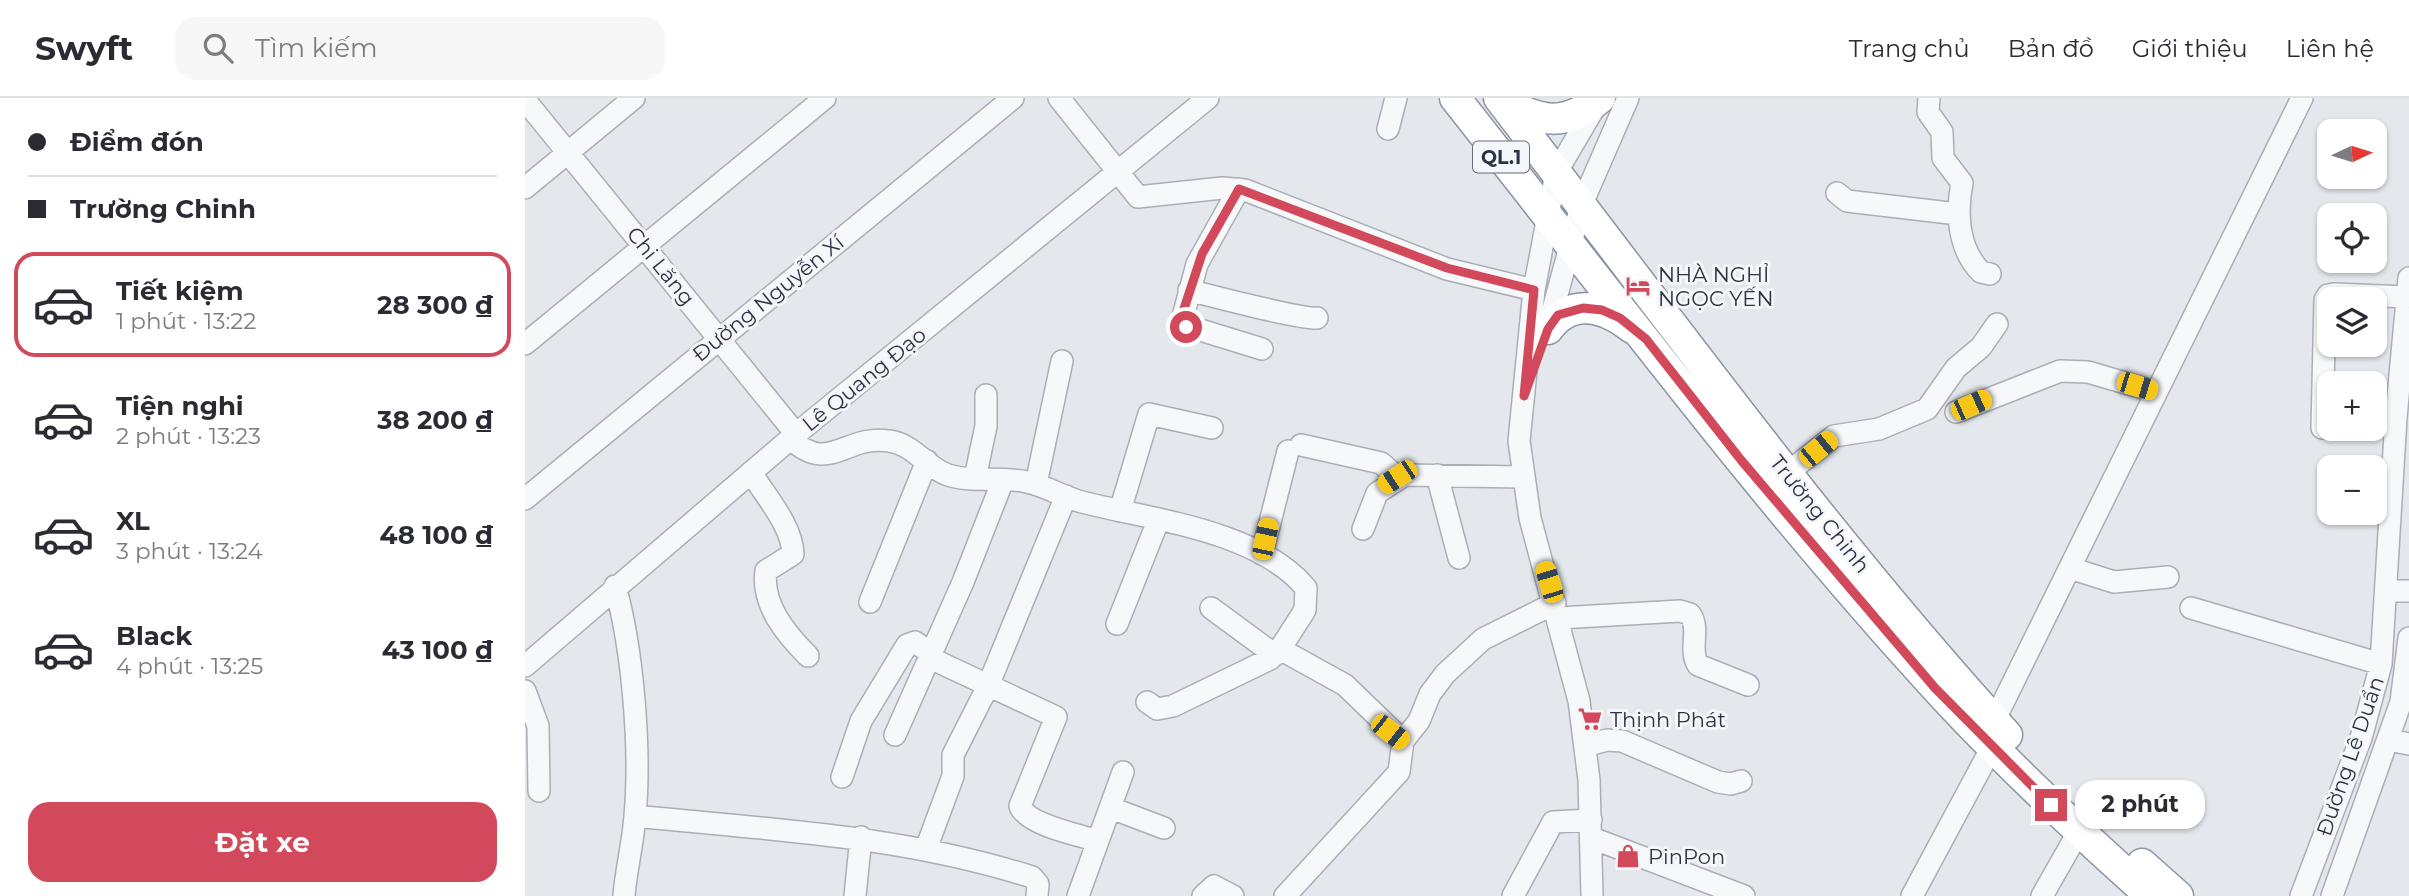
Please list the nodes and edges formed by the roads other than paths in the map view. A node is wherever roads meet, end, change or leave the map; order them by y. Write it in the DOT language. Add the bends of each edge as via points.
graph roads {
  1 [pos="634,98"];
  2 [pos="825,98"];
  3 [pos="1013,98"];
  4 [pos="1059,98"];
  5 [pos="1208,98"];
  6 [pos="1396,98"];
  7 [pos="1455,98"];
  8 [pos="1601,98"];
  9 [pos="1628,98"];
  10 [pos="1929,98"];
  11 [pos="2302,98"];
  12 [pos="1499,99"];
  13 [pos="525,100"];
  14 [pos="1388,129"];
  15 [pos="568,152"];
  16 [pos="1120,171"];
  17 [pos="1556,173"];
  18 [pos="525,188"];
  19 [pos="1239,189"];
  20 [pos="1837,193"];
  21 [pos="1581,206"];
  22 [pos="1958,214"];
  23 [pos="1548,215"];
  24 [pos="1571,245"];
  25 [pos="644,246"];
  26 [pos="1990,274"];
  27 [pos="2408,287"];
  28 [pos="1189,290"];
  29 [pos="1534,290"];
  30 [pos="1317,318"];
  31 [pos="1997,324"];
  32 [pos="1548,329"];
  33 [pos="720,338"];
  34 [pos="1646,339"];
  35 [pos="525,344"];
  36 [pos="1262,349"];
  37 [pos="1062,360"];
  38 [pos="2323,371"];
  39 [pos="2156,392"];
  40 [pos="986,395"];
  41 [pos="1524,396"];
  42 [pos="1956,412"];
  43 [pos="1212,428"];
  44 [pos="794,436"];
  45 [pos="927,461"];
  46 [pos="751,472"];
  47 [pos="1786,474"];
  48 [pos="1437,475"];
  49 [pos="1397,477"];
  50 [pos="1522,477"];
  51 [pos="975,478"];
  52 [pos="1003,481"];
  53 [pos="1035,484"];
  54 [pos="1066,496"];
  55 [pos="525,499"];
  56 [pos="1120,511"];
  57 [pos="1158,521"];
  58 [pos="1363,529"];
  59 [pos="1262,554"];
  60 [pos="1459,558"];
  61 [pos="2070,569"];
  62 [pos="2168,577"];
  63 [pos="615,586"];
  64 [pos="2386,591"];
  65 [pos="2409,591"];
  66 [pos="870,601"];
  67 [pos="1211,608"];
  68 [pos="2191,608"];
  69 [pos="1557,611"];
  70 [pos="1117,624"];
  71 [pos="2409,638"];
  72 [pos="2409,644"];
  73 [pos="1277,652"];
  74 [pos="2383,654"];
  75 [pos="930,655"];
  76 [pos="808,656"];
  77 [pos="525,666"];
  78 [pos="988,685"];
  79 [pos="1748,685"];
  80 [pos="525,691"];
  81 [pos="1147,702"];
  82 [pos="1993,734"];
  83 [pos="895,735"];
  84 [pos="2388,740"];
  85 [pos="1403,741"];
  86 [pos="2409,744"];
  87 [pos="1585,746"];
  88 [pos="1123,772"];
  89 [pos="842,778"];
  90 [pos="1741,781"];
  91 [pos="539,791"];
  92 [pos="1111,808"];
  93 [pos="635,817"];
  94 [pos="1164,828"];
  95 [pos="1592,829"];
  96 [pos="2079,831"];
  97 [pos="861,837"];
  98 [pos="1098,841"];
  99 [pos="926,849"];
  100 [pos="624,896"];
  101 [pos="855,896"];
  102 [pos="1037,896"];
  103 [pos="1078,896"];
  104 [pos="1203,896"];
  105 [pos="1233,896"];
  106 [pos="1285,896"];
  107 [pos="1513,896"];
  108 [pos="1593,896"];
  109 [pos="1744,896"];
  110 [pos="1912,896"];
  111 [pos="2042,896"];
  112 [pos="2151,896"];
  113 [pos="2178,896"];
  114 [pos="2301,896"];
  115 [pos="2332,896"];
  1 -- 15 [label="street"];
  2 -- 25 [label="street"];
  3 -- 33 [label="street, Đường Nguyễn Xí"];
  4 -- 16 [label="street"];
  5 -- 16 [label="street, Lê Quang Đạo"];
  6 -- 14 [label="street"];
  7 -- 23 [label="highway, Trường Chinh / QL.1"];
  8 -- 12 [label="highway" via="1576,115 1544,119"];
  8 -- 17 [label="street"];
  9 -- 21 [label="street"];
  10 -- 22 [label="street" via="1928,112 1942,132 1943,158 1962,183"];
  11 -- 39 [label="street"];
  12 -- 17 [label="highway, Trường Chinh / QL.1"];
  13 -- 15 [label="street, Chi Lăng"];
  15 -- 18 [label="street"];
  15 -- 25 [label="street, Chi Lăng"];
  16 -- 19 [label="street" via="1134,195 1144,198"];
  16 -- 44 [label="street, Lê Quang Đạo"];
  17 -- 21 [label="highway, Trường Chinh / QL.1"];
  17 -- 23 [label="street"];
  19 -- 28 [label="street" via="1202,254"];
  19 -- 29 [label="street" via="1447,268"];
  20 -- 22 [label="street" via="1847,201"];
  21 -- 24 [label="street"];
  21 -- 47 [label="highway, Trường Chinh / QL.1"];
  22 -- 26 [label="street" via="1972,263"];
  23 -- 24 [label="highway, Trường Chinh / QL.1"];
  23 -- 29 [label="street"];
  24 -- 32 [label="street"];
  24 -- 34 [label="highway, Trường Chinh / QL.1"];
  25 -- 33 [label="street, Chi Lăng"];
  25 -- 35 [label="street"];
  27 -- 38 [label="street" via="2328,295"];
  27 -- 64 [label="street, Đường Lê Duẩn"];
  28 -- 30 [label="street" via="1309,320"];
  28 -- 36 [label="street" via="1181,324"];
  29 -- 41 [label="street"];
  31 -- 47 [label="street" via="1981,347 1956,368 1927,409 1879,429 1834,436"];
  32 -- 34 [label="highway" via="1558,315 1583,308 1620,318"];
  32 -- 41 [label="street"];
  33 -- 44 [label="street, Chi Lăng"];
  33 -- 55 [label="street, Đường Nguyễn Xí"];
  34 -- 82 [label="highway, Trường Chinh / QL.1" via="1741,460 1935,688"];
  37 -- 53 [label="street"];
  39 -- 42 [label="street" via="2088,372 2060,371"];
  39 -- 61 [label="street"];
  40 -- 51 [label="street" via="986,426"];
  41 -- 50 [label="street"];
  43 -- 56 [label="street" via="1149,414"];
  44 -- 45 [label="street" via="805,452 814,455 827,455 864,441 890,441"];
  44 -- 46 [label="street, Lê Quang Đạo"];
  45 -- 51 [label="street" via="949,475"];
  45 -- 66 [label="street"];
  46 -- 63 [label="street, Lê Quang Đạo"];
  46 -- 76 [label="street" via="792,545 793,554 766,571 769,599 787,635"];
  47 -- 82 [label="highway, Trường Chinh / QL.1"];
  48 -- 49 [label="street"];
  48 -- 50 [label="street"];
  48 -- 60 [label="street"];
  49 -- 58 [label="street" via="1377,493"];
  49 -- 59 [label="street" via="1381,463 1294,448"];
  50 -- 69 [label="street"];
  51 -- 52 [label="street"];
  52 -- 53 [label="street"];
  52 -- 75 [label="street"];
  53 -- 54 [label="street"];
  54 -- 56 [label="street"];
  54 -- 78 [label="street"];
  56 -- 57 [label="street"];
  57 -- 59 [label="street" via="1237,542"];
  57 -- 70 [label="street"];
  59 -- 73 [label="street" via="1298,579 1307,595 1301,619"];
  61 -- 62 [label="street" via="2115,582"];
  61 -- 82 [label="street"];
  63 -- 77 [label="street, Lê Quang Đạo"];
  63 -- 93 [label="street" via="630,663"];
  64 -- 65 [label="street"];
  64 -- 74 [label="street, Đường Lê Duẩn"];
  67 -- 73 [label="street"];
  68 -- 74 [label="street"];
  69 -- 79 [label="street" via="1690,614 1695,622 1698,665"];
  69 -- 85 [label="street" via="1509,624 1459,659 1434,687 1423,715"];
  69 -- 87 [label="street"];
  71 -- 72 [label="street, Đường Lê Duẩn"];
  72 -- 74 [label="street"];
  72 -- 84 [label="street, Đường Lê Duẩn" via="2401,702"];
  73 -- 81 [label="street" via="1173,706 1157,709"];
  73 -- 85 [label="street" via="1345,685"];
  74 -- 114 [label="street, Đường Lê Duẩn" via="2361,738"];
  75 -- 78 [label="street"];
  75 -- 83 [label="street"];
  75 -- 89 [label="street" via="915,642 907,645 861,721"];
  78 -- 98 [label="street" via="1056,717 1021,797 1022,812"];
  78 -- 99 [label="street" via="953,755 953,776"];
  80 -- 91 [label="street" via="538,726"];
  82 -- 96 [label="highway, Trường Chinh / QL.1"];
  82 -- 110 [label="street"];
  82 -- 113 [label="highway, Trường Chinh / QL.1"];
  84 -- 86 [label="street"];
  84 -- 115 [label="street, Đường Lê Duẩn"];
  85 -- 106 [label="street" via="1399,772"];
  87 -- 90 [label="street" via="1622,741 1718,782"];
  87 -- 95 [label="street"];
  88 -- 92 [label="street"];
  92 -- 94 [label="street"];
  92 -- 98 [label="street"];
  93 -- 97 [label="street"];
  93 -- 100 [label="street"];
  95 -- 107 [label="street" via="1553,822"];
  95 -- 108 [label="street"];
  95 -- 109 [label="street"];
  96 -- 111 [label="street"];
  96 -- 112 [label="highway, Trường Chinh / QL.1"];
  97 -- 99 [label="street"];
  97 -- 101 [label="street"];
  98 -- 103 [label="street"];
  99 -- 102 [label="street" via="1032,877 1038,884"];
  104 -- 105 [label="street" via="1215,886"];
}
